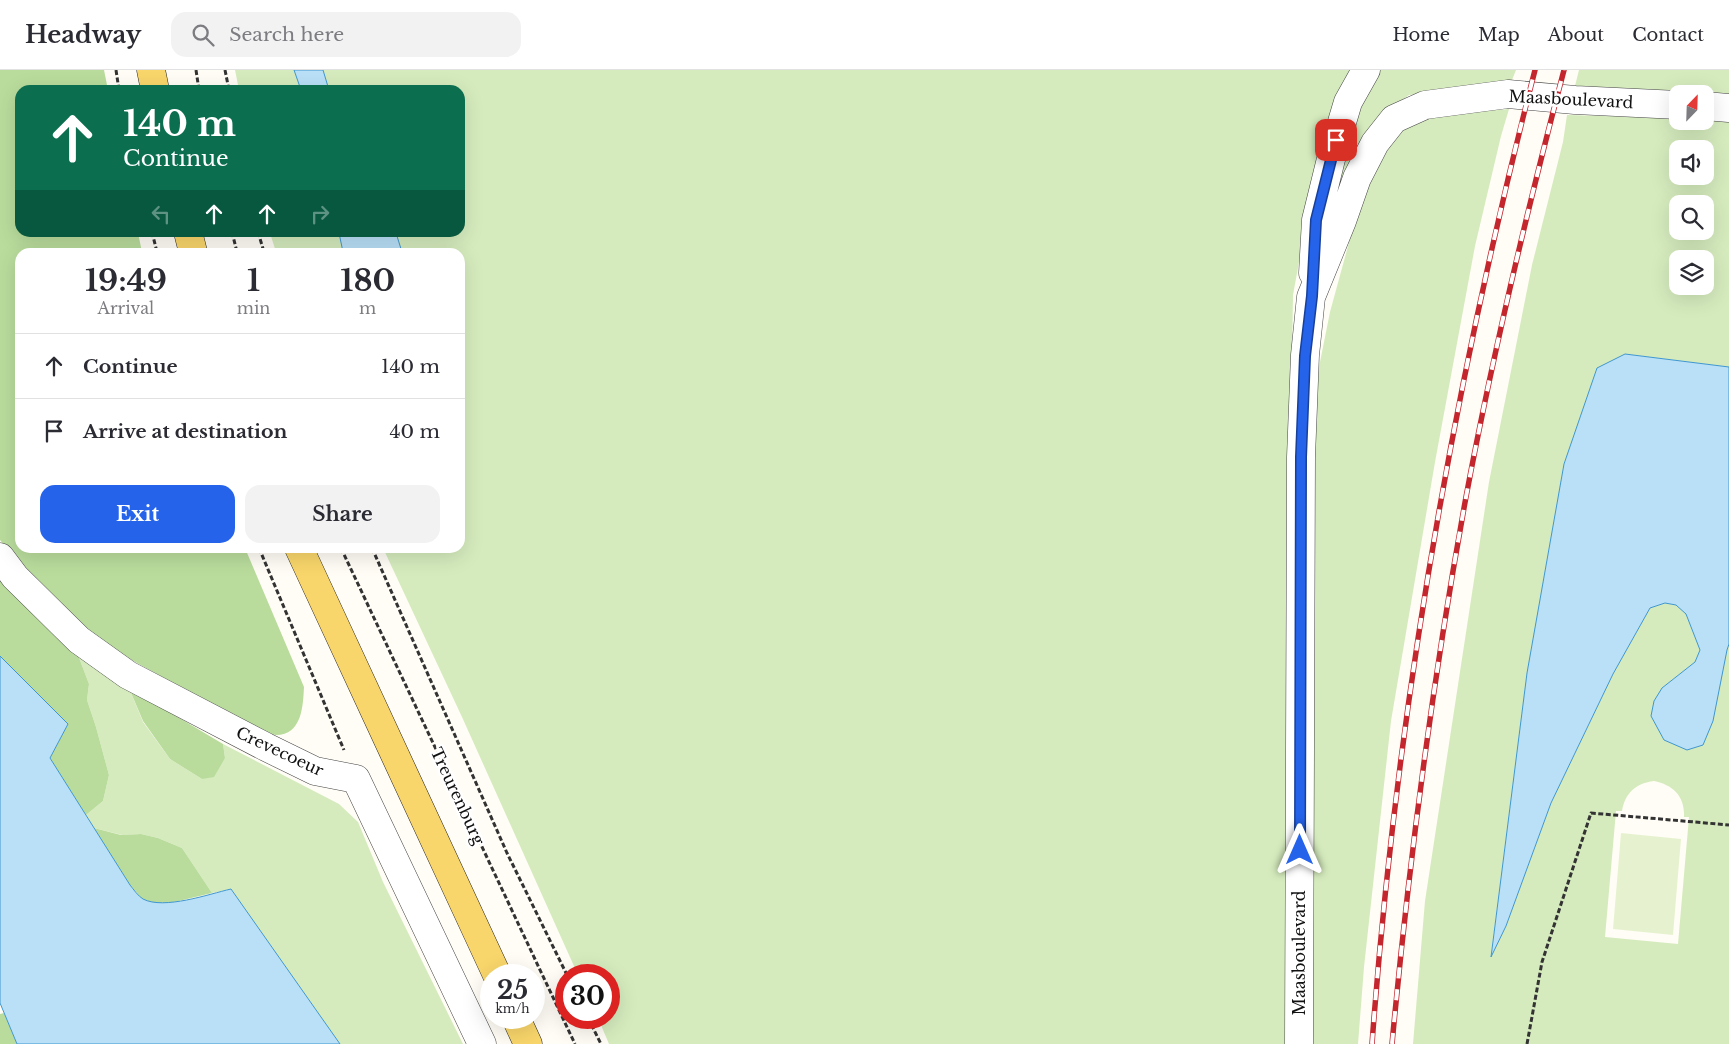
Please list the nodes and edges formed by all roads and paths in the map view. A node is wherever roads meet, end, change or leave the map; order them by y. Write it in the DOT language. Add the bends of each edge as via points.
graph roads {
  1 [pos="116,70"];
  2 [pos="151,70"];
  3 [pos="196,70"];
  4 [pos="225,70"];
  5 [pos="1366,70"];
  6 [pos="118,85"];
  7 [pos="154,85"];
  8 [pos="198,85"];
  9 [pos="228,85"];
  10 [pos="1669,105"];
  11 [pos="1714,107"];
  12 [pos="1729,108"];
  13 [pos="1312,296"];
  14 [pos="261,553"];
  15 [pos="301,553"];
  16 [pos="343,553"];
  17 [pos="374,553"];
  18 [pos="0,557"];
  19 [pos="356,779"];
  20 [pos="1729,825"];
  21 [pos="492,964"];
  22 [pos="562,964"];
  23 [pos="521,1029"];
  24 [pos="594,1029"];
  25 [pos="482,1044"];
  26 [pos="528,1044"];
  27 [pos="575,1044"];
  28 [pos="601,1044"];
  29 [pos="1299,1044"];
  30 [pos="1527,1044"];
  1 -- 6 [label="path"];
  2 -- 7 [label="main road"];
  3 -- 8 [label="path"];
  4 -- 9 [label="path"];
  5 -- 13 [label="street" via="1348,102 1330,159 1316,220"];
  10 -- 13 [label="street, Maasboulevard" via="1508,94 1424,105 1394,119 1375,143 1357,178"];
  11 -- 12 [label="street"];
  13 -- 29 [label="street, Maasboulevard" via="1305,356 1301,457"];
  14 -- 19 [label="path"];
  15 -- 21 [label="main road"];
  16 -- 27 [label="path, Treurenburg"];
  17 -- 22 [label="path" via="507,853"];
  18 -- 19 [label="street, Crevecoeur" via="79,640 128,675 314,771"];
  19 -- 25 [label="street"];
  20 -- 30 [label="path" via="1591,813 1542,962"];
  23 -- 26 [label="main road"];
  24 -- 28 [label="path"];
}
